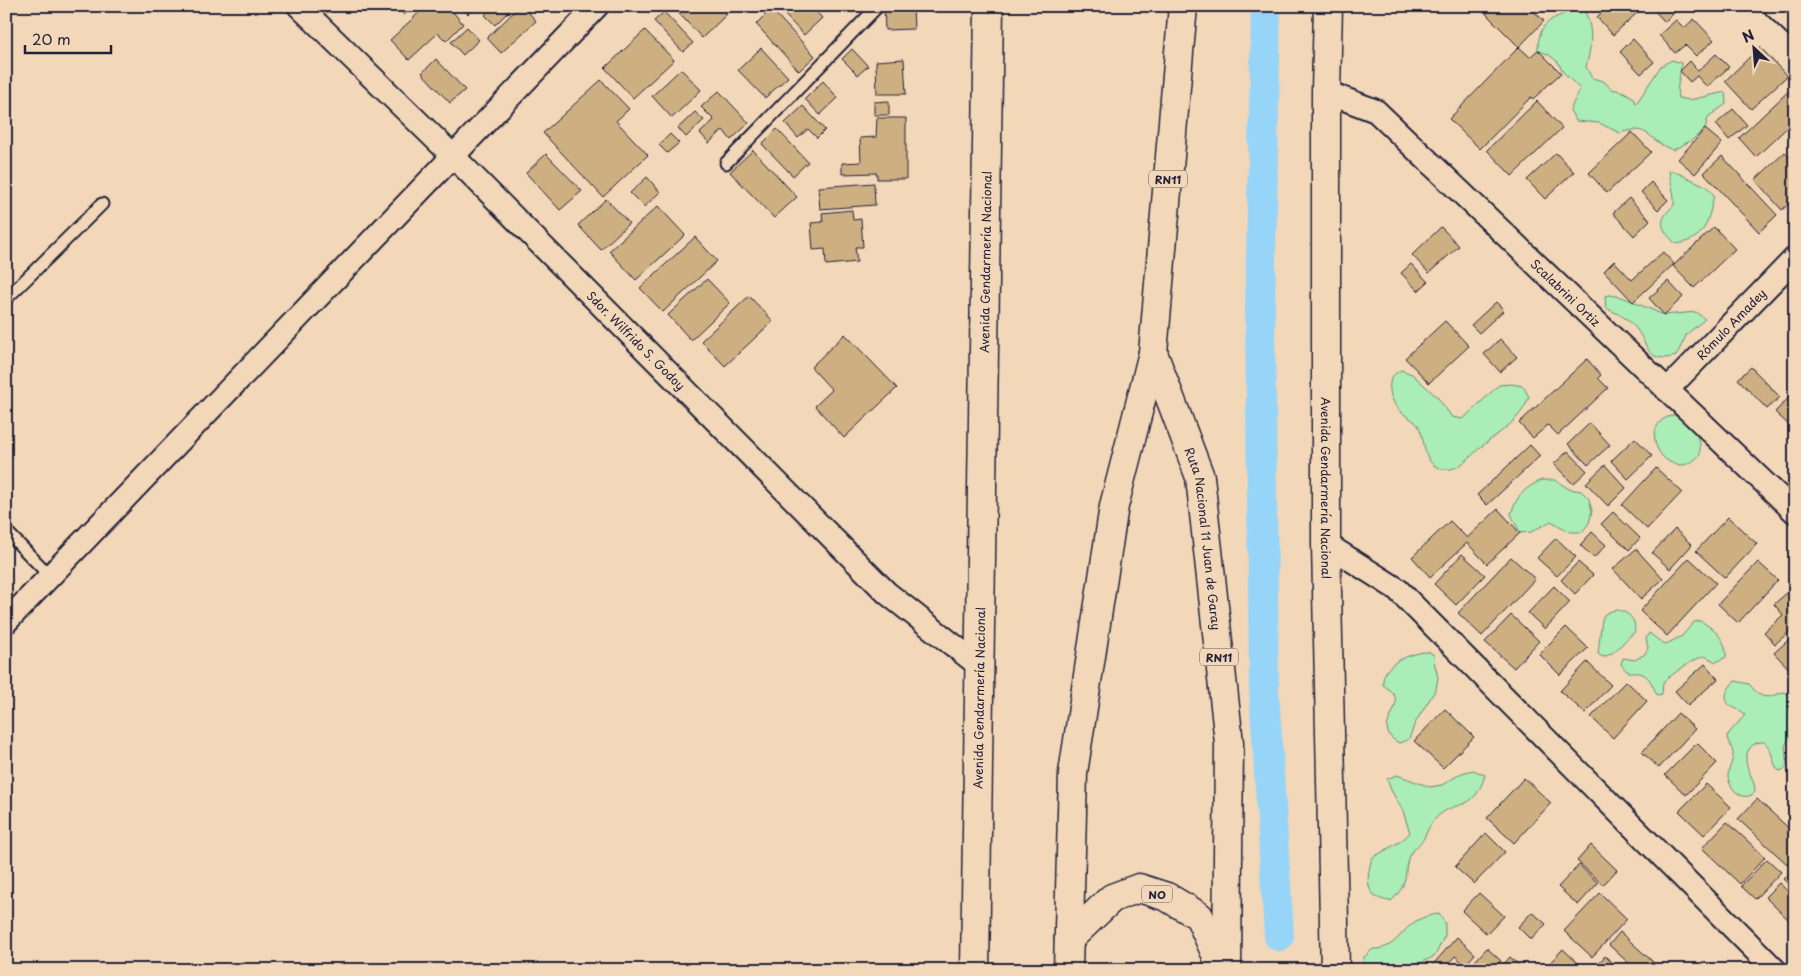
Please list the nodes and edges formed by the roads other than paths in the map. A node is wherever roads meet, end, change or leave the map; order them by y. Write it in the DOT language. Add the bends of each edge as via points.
graph roads {
  1 [pos="299,6"];
  2 [pos="597,6"];
  3 [pos="878,6"];
  4 [pos="990,6"];
  5 [pos="1183,6"];
  6 [pos="1328,6"];
  7 [pos="1776,6"];
  8 [pos="1795,25"];
  9 [pos="1326,92"];
  10 [pos="453,156"];
  11 [pos="726,163"];
  12 [pos="102,204"];
  13 [pos="1795,258"];
  14 [pos="6,299"];
  15 [pos="1153,352"];
  16 [pos="1667,390"];
  17 [pos="1795,512"];
  18 [pos="6,531"];
  19 [pos="1326,544"];
  20 [pos="50,576"];
  21 [pos="6,622"];
  22 [pos="981,667"];
  23 [pos="1069,939"];
  24 [pos="975,970"];
  25 [pos="1068,970"];
  26 [pos="1223,970"];
  27 [pos="1227,970"];
  28 [pos="1335,970"];
  29 [pos="1775,970"];
  1 -- 10 [label="street, Sdor. Wilfrido S. Godoy"];
  2 -- 10 [label="street"];
  3 -- 11 [label="lane"];
  4 -- 22 [label="main road, Avenida Gendarmería Nacional"];
  5 -- 15 [label="main road, Ruta Nacional 11 Juan de Garay / RN11"];
  6 -- 9 [label="main road, Avenida Gendarmería Nacional"];
  7 -- 8 [label="street"];
  9 -- 16 [label="street, Scalabrini Ortiz" via="1376,111"];
  9 -- 19 [label="main road, Avenida Gendarmería Nacional"];
  10 -- 20 [label="street"];
  10 -- 22 [label="street, Sdor. Wilfrido S. Godoy" via="887,592"];
  12 -- 14 [label="lane"];
  13 -- 16 [label="street, Rómulo Amadey"];
  15 -- 23 [label="main road, Ruta Nacional 11 Juan de Garay / RN11" via="1114,506 1073,773"];
  15 -- 27 [label="main road, Ruta Nacional 11 Juan de Garay / RN11" via="1200,477 1228,743"];
  16 -- 17 [label="street, Scalabrini Ortiz"];
  18 -- 20 [label="lane"];
  19 -- 28 [label="main road, Avenida Gendarmería Nacional"];
  19 -- 29 [label="street" via="1397,589"];
  20 -- 21 [label="street"];
  22 -- 24 [label="main road, Avenida Gendarmería Nacional"];
  23 -- 25 [label="main road, Ruta Nacional 11 Juan de Garay / RN11"];
  23 -- 26 [label="main road, NO" via="1112,898 1139,888 1167,897 1199,916"];
}
